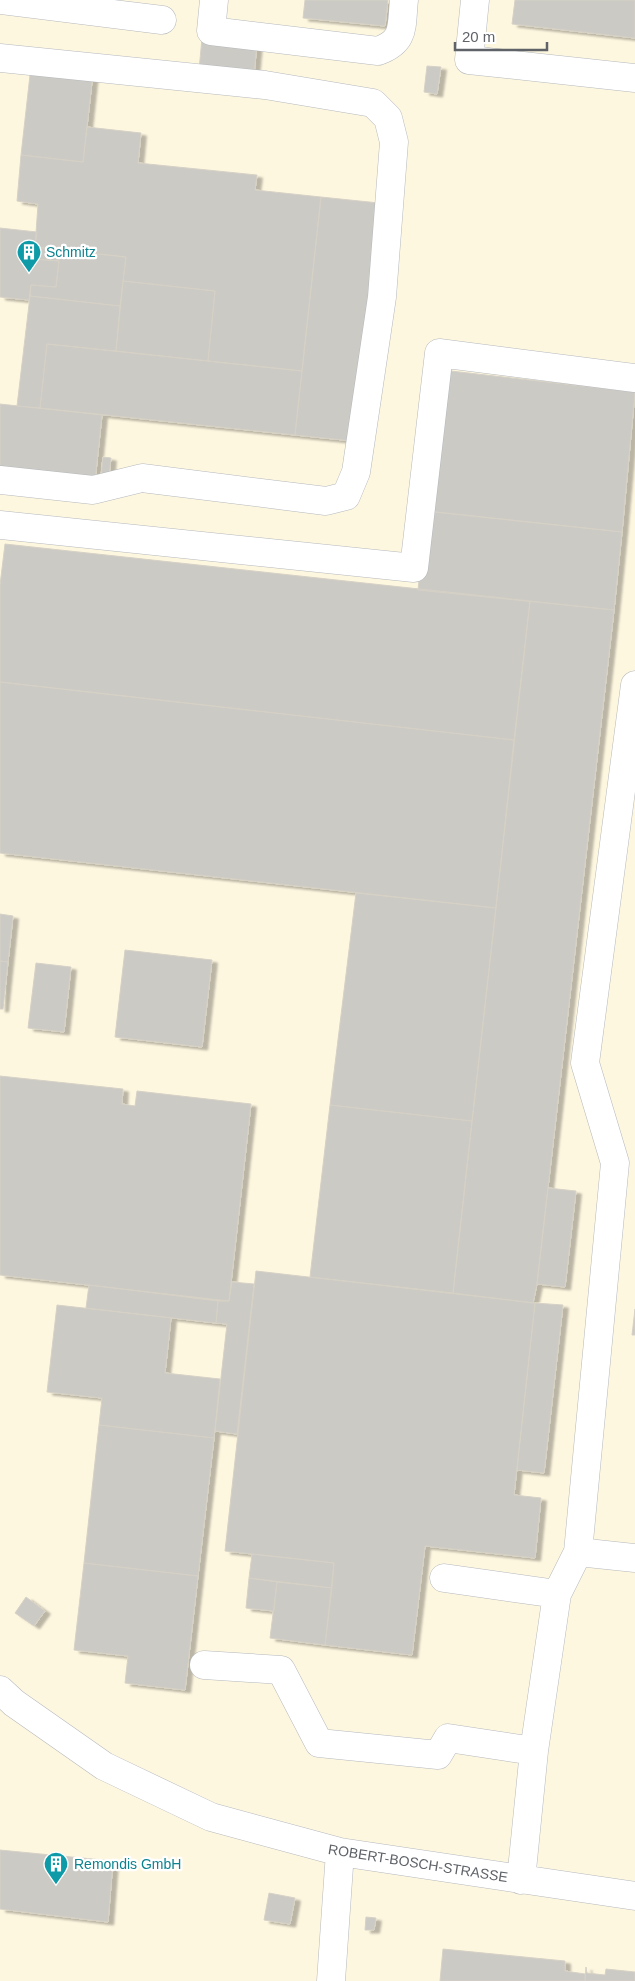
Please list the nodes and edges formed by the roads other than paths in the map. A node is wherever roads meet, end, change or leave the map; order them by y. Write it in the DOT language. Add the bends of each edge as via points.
graph roads {
  1 [pos="0,0"];
  2 [pos="214,0"];
  3 [pos="404,0"];
  4 [pos="475,0"];
  5 [pos="162,20"];
  6 [pos="0,58"];
  7 [pos="635,78"];
  8 [pos="635,378"];
  9 [pos="0,480"];
  10 [pos="0,525"];
  11 [pos="635,685"];
  12 [pos="578,1552"];
  13 [pos="635,1558"];
  14 [pos="444,1578"];
  15 [pos="557,1594"];
  16 [pos="204,1665"];
  17 [pos="0,1690"];
  18 [pos="534,1751"];
  19 [pos="340,1852"];
  20 [pos="521,1880"];
  21 [pos="635,1896"];
  22 [pos="331,1981"];
  1 -- 5 [label="street"];
  2 -- 3 [label="street" via="211,31 378,51 392,46 399,38"];
  4 -- 7 [label="street" via="469,60"];
  6 -- 9 [label="street" via="265,85 374,103 388,118 394,142 382,297 356,472 346,496 326,501 142,478 93,490"];
  8 -- 10 [label="street" via="439,353 414,568"];
  11 -- 12 [label="street" via="585,1063 615,1163"];
  12 -- 13 [label="street"];
  12 -- 15 [label="street"];
  14 -- 15 [label="street"];
  15 -- 18 [label="street"];
  16 -- 18 [label="street" via="280,1670 320,1743 438,1755 448,1738"];
  17 -- 19 [label="street, ROBERT-BOSCH-STRASSE" via="104,1766 166,1796 212,1817"];
  18 -- 20 [label="street"];
  19 -- 20 [label="street, ROBERT-BOSCH-STRASSE"];
  19 -- 22 [label="street"];
  20 -- 21 [label="street, ROBERT-BOSCH-STRASSE"];
}
